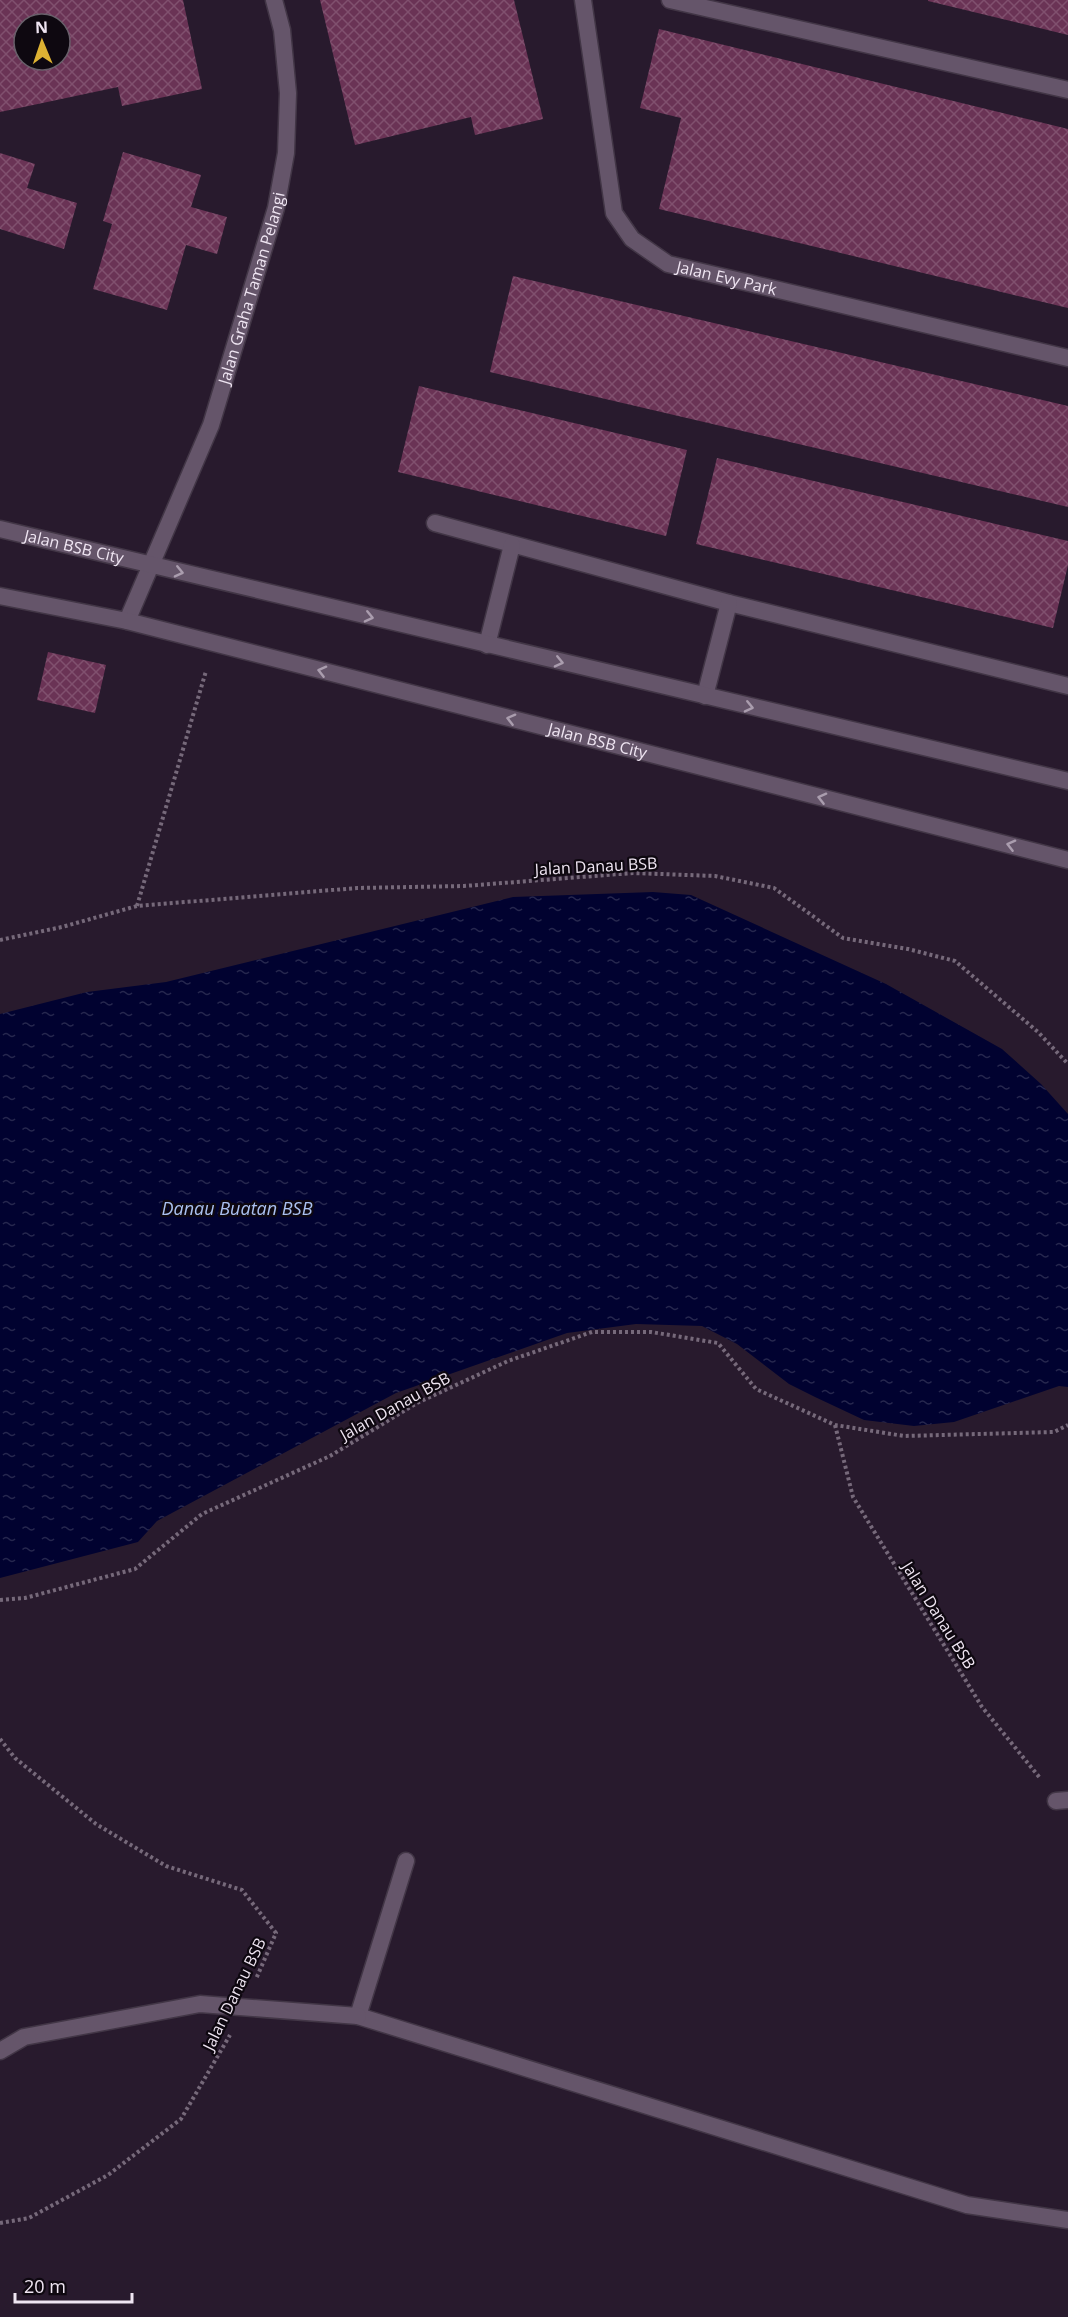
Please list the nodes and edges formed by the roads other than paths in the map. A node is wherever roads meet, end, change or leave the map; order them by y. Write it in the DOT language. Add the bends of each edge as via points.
graph roads {
  1 [pos="274,0"];
  2 [pos="583,0"];
  3 [pos="670,0"];
  4 [pos="1068,90"];
  5 [pos="1068,358"];
  6 [pos="435,523"];
  7 [pos="0,529"];
  8 [pos="512,545"];
  9 [pos="149,565"];
  10 [pos="0,596"];
  11 [pos="729,603"];
  12 [pos="127,621"];
  13 [pos="487,645"];
  14 [pos="1068,686"];
  15 [pos="705,696"];
  16 [pos="1068,781"];
  17 [pos="1068,860"];
  18 [pos="406,1861"];
  19 [pos="358,2016"];
  20 [pos="0,2051"];
  21 [pos="1068,2220"];
  1 -- 9 [label="street, Jalan Graha Taman Pelangi" via="282,30 288,93 286,153 276,208 211,425"];
  2 -- 5 [label="street, Jalan Evy Park" via="614,213 632,239 668,264"];
  3 -- 4 [label="street"];
  6 -- 8 [label="street"];
  7 -- 9 [label="street, Jalan BSB City"];
  8 -- 11 [label="street"];
  8 -- 13 [label="street"];
  9 -- 12 [label="street, Jalan BSB City"];
  9 -- 13 [label="street, Jalan BSB City, one-way"];
  10 -- 12 [label="street, Jalan BSB City"];
  11 -- 14 [label="street"];
  11 -- 15 [label="street"];
  17 -- 12 [label="street, Jalan BSB City, one-way"];
  13 -- 15 [label="street, Jalan BSB City, one-way"];
  15 -- 16 [label="street, Jalan BSB City, one-way"];
  18 -- 19 [label="street"];
  19 -- 20 [label="street" via="200,2004 24,2037"];
  19 -- 21 [label="street" via="967,2205"];
}
